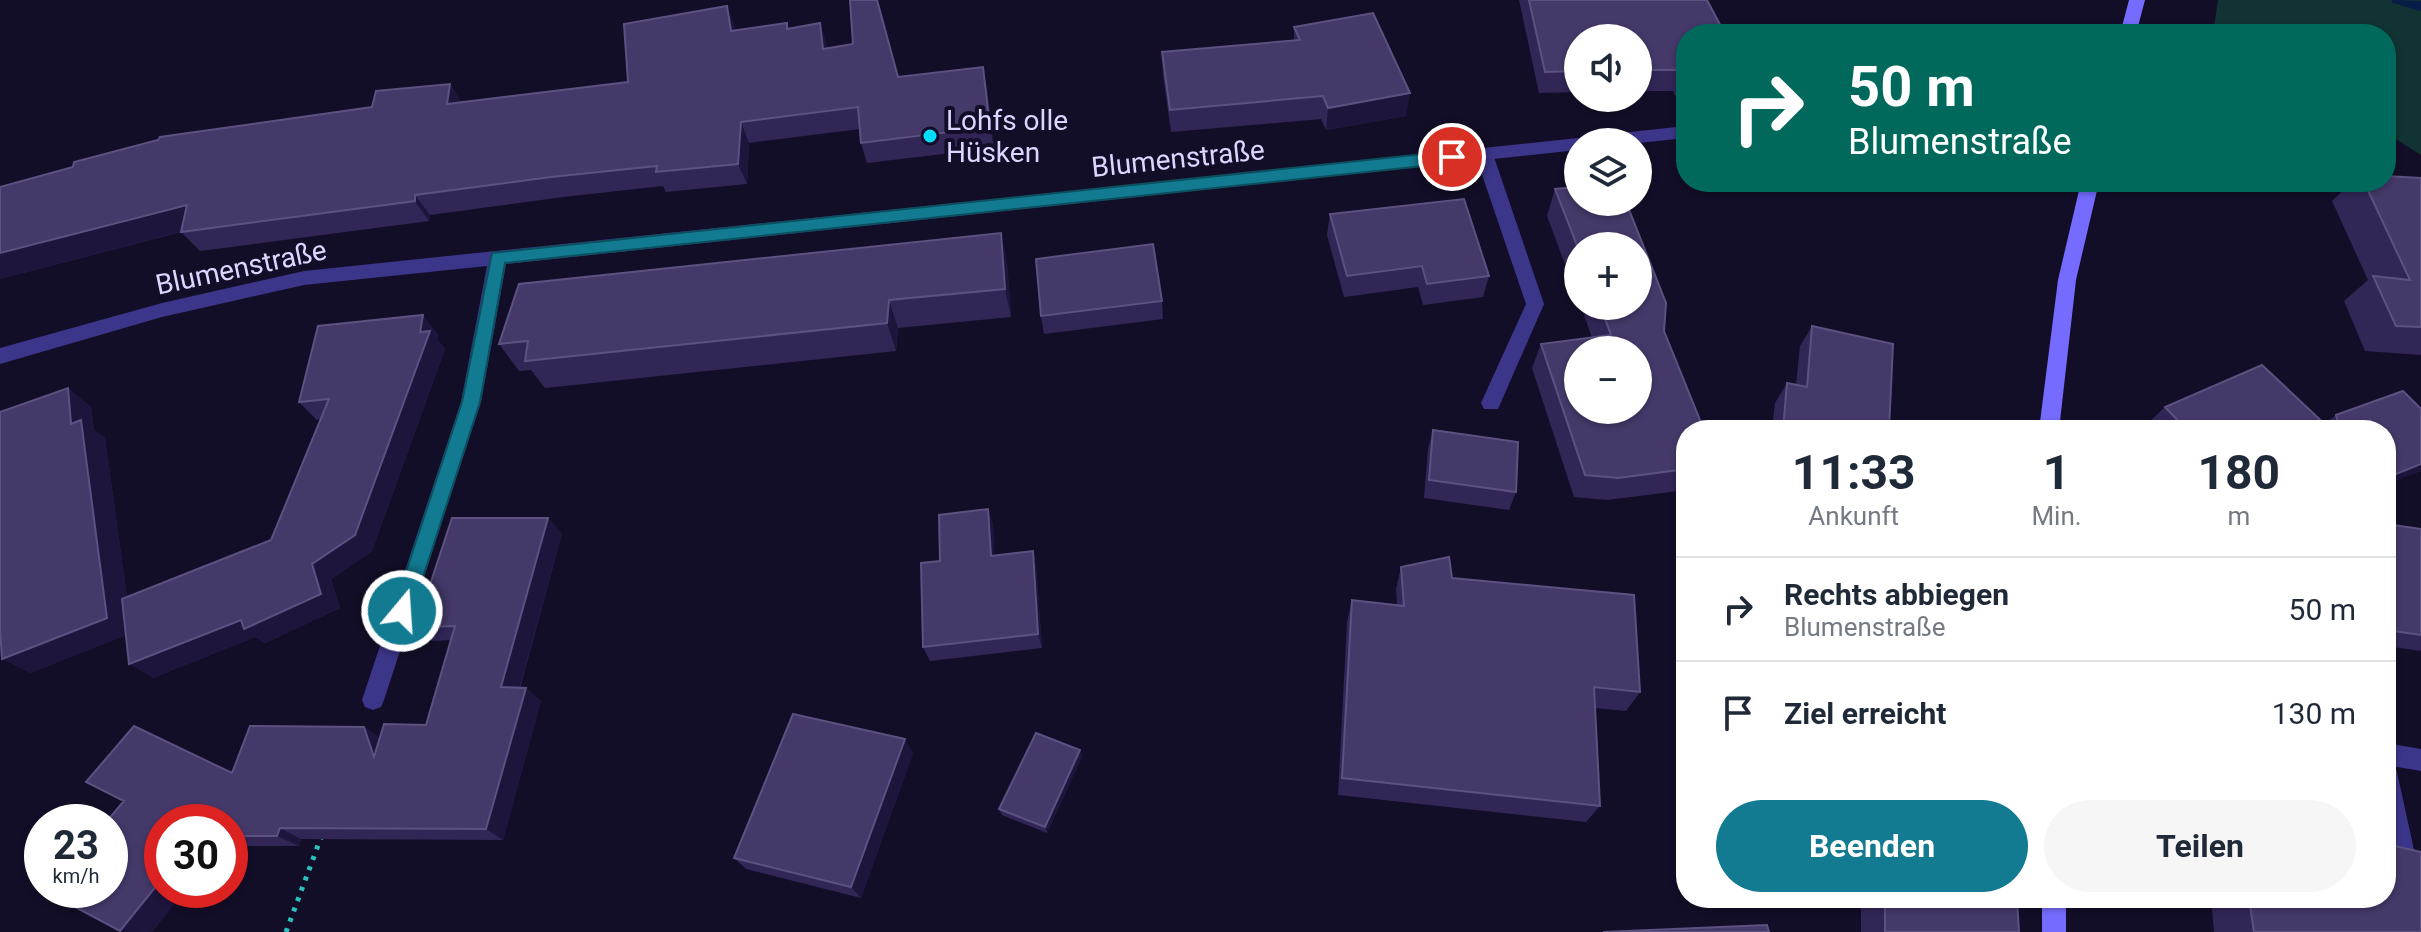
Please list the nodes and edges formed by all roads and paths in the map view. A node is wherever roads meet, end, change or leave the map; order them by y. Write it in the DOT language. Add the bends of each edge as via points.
graph roads {
  1 [pos="2137,0"];
  2 [pos="2131,24"];
  3 [pos="1676,133"];
  4 [pos="1652,136"];
  5 [pos="1564,145"];
  6 [pos="1484,154"];
  7 [pos="2088,192"];
  8 [pos="498,258"];
  9 [pos="0,356"];
  10 [pos="1491,403"];
  11 [pos="2050,420"];
  12 [pos="373,700"];
  13 [pos="2396,756"];
  14 [pos="2421,760"];
  15 [pos="2396,821"];
  16 [pos="324,831"];
  17 [pos="2413,903"];
  18 [pos="2054,908"];
  19 [pos="286,932"];
  20 [pos="2054,932"];
  1 -- 2 [label="street"];
  3 -- 4 [label="street"];
  5 -- 6 [label="street, Blumenstraße"];
  6 -- 8 [label="street, Blumenstraße"];
  6 -- 10 [label="street" via="1535,304"];
  7 -- 11 [label="street" via="2067,280"];
  8 -- 9 [label="street, Blumenstraße" via="304,278 162,310"];
  8 -- 12 [label="street" via="471,402"];
  13 -- 14 [label="street"];
  15 -- 17 [label="street"];
  16 -- 19 [label="path"];
  18 -- 20 [label="street"];
}
